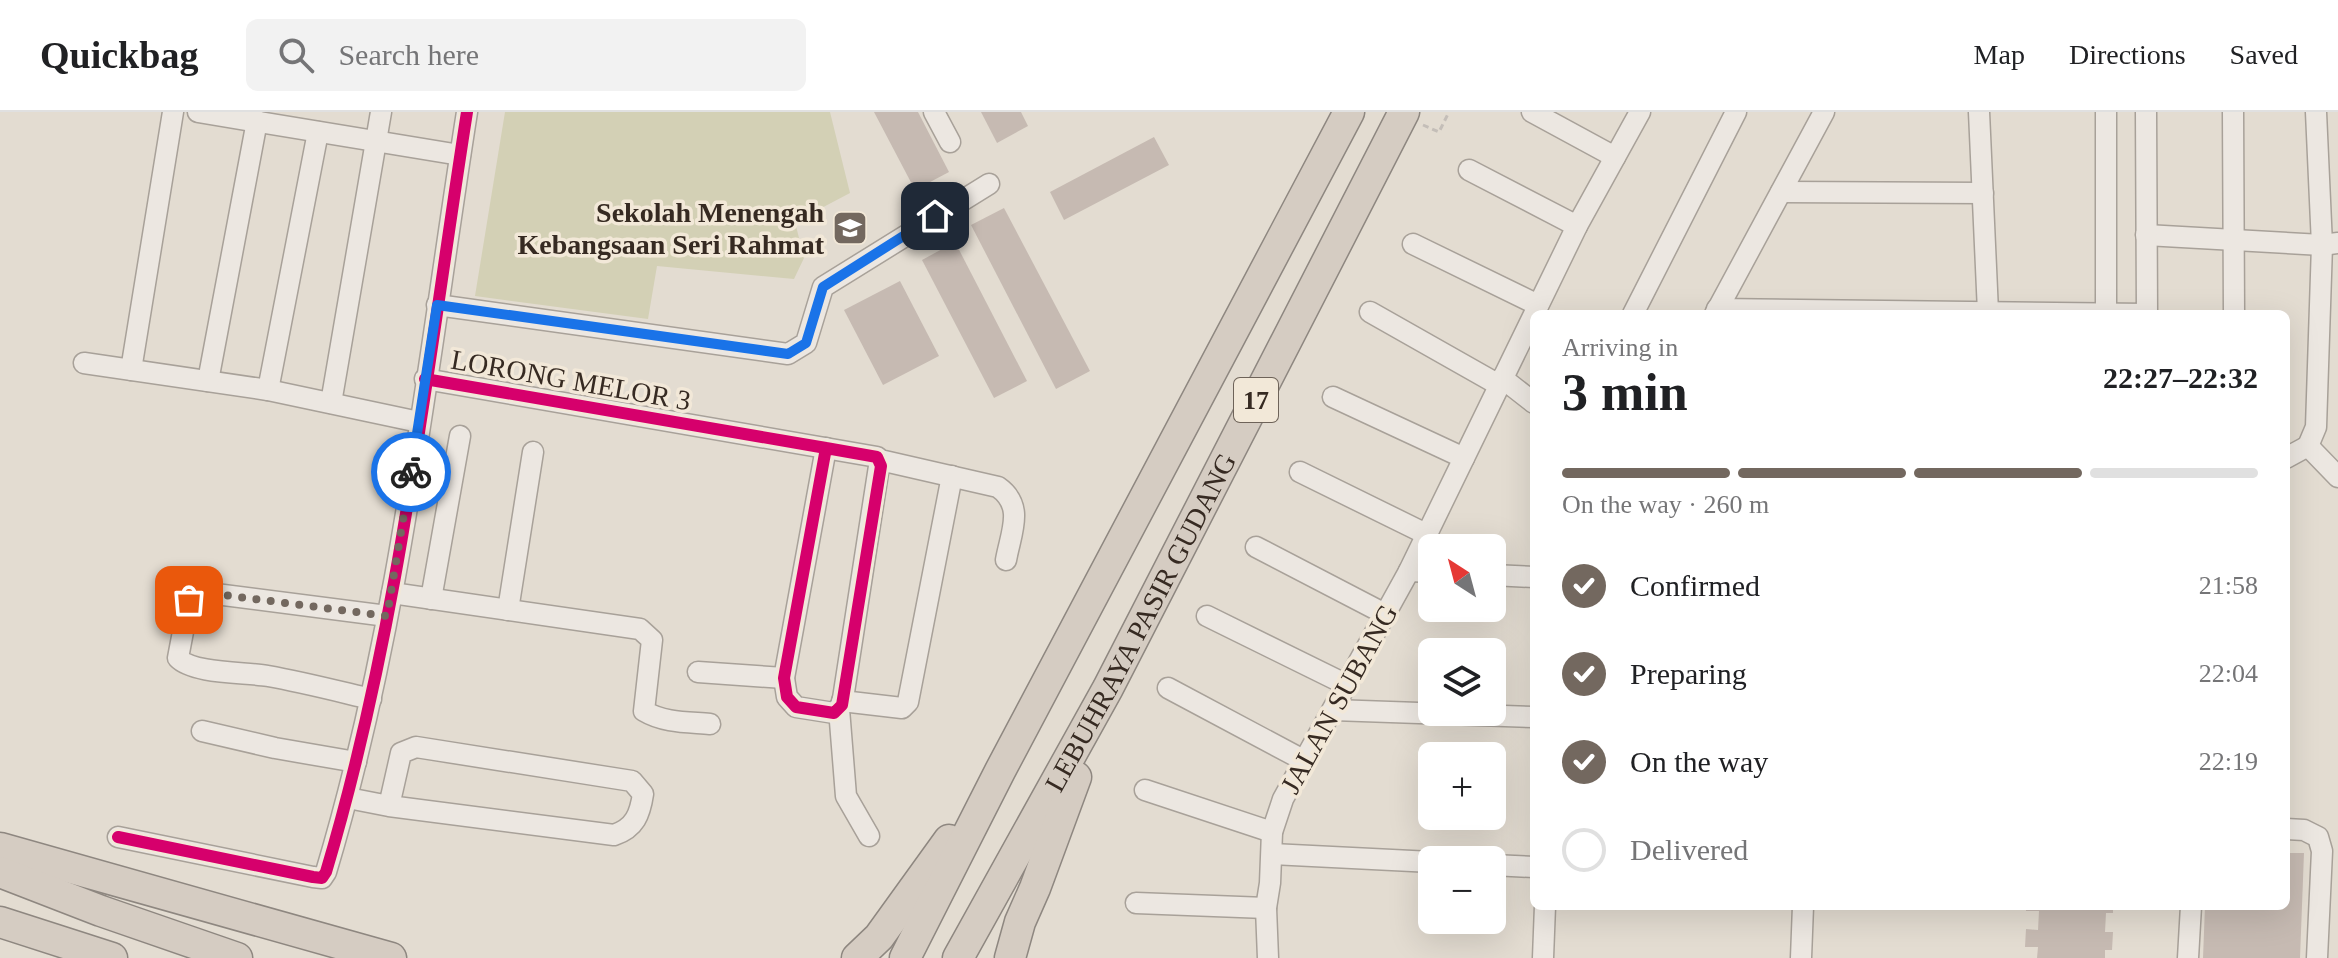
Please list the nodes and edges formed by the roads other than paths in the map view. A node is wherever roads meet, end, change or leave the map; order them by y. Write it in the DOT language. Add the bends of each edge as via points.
graph roads {
  1 [pos="173,112"];
  2 [pos="198,112"];
  3 [pos="381,112"];
  4 [pos="467,112"];
  5 [pos="934,112"];
  6 [pos="1349,112"];
  7 [pos="1404,112"];
  8 [pos="1532,112"];
  9 [pos="1640,112"];
  10 [pos="1736,112"];
  11 [pos="1824,112"];
  12 [pos="1979,112"];
  13 [pos="2106,112"];
  14 [pos="2146,112"];
  15 [pos="2233,112"];
  16 [pos="2316,112"];
  17 [pos="257,121"];
  18 [pos="312,125"];
  19 [pos="376,141"];
  20 [pos="950,142"];
  21 [pos="460,155"];
  22 [pos="1615,157"];
  23 [pos="1469,170"];
  24 [pos="989,184"];
  25 [pos="1781,192"];
  26 [pos="1983,193"];
  27 [pos="1577,226"];
  28 [pos="2146,235"];
  29 [pos="2235,240"];
  30 [pos="1413,244"];
  31 [pos="2330,244"];
  32 [pos="437,305"];
  33 [pos="1538,305"];
  34 [pos="1536,310"];
  35 [pos="1635,310"];
  36 [pos="1717,310"];
  37 [pos="1988,310"];
  38 [pos="2106,310"];
  39 [pos="2147,310"];
  40 [pos="2234,310"];
  41 [pos="1370,312"];
  42 [pos="1530,322"];
  43 [pos="84,363"];
  44 [pos="131,370"];
  45 [pos="425,379"];
  46 [pos="208,381"];
  47 [pos="1501,382"];
  48 [pos="268,390"];
  49 [pos="1333,397"];
  50 [pos="1530,400"];
  51 [pos="331,403"];
  52 [pos="419,422"];
  53 [pos="460,436"];
  54 [pos="2308,446"];
  55 [pos="826,448"];
  56 [pos="533,452"];
  57 [pos="2290,456"];
  58 [pos="1464,458"];
  59 [pos="880,460"];
  60 [pos="1300,472"];
  61 [pos="952,476"];
  62 [pos="2338,477"];
  63 [pos="1426,534"];
  64 [pos="1256,547"];
  65 [pos="1418,551"];
  66 [pos="1006,560"];
  67 [pos="1409,571"];
  68 [pos="1418,571"];
  69 [pos="1506,576"];
  70 [pos="1530,577"];
  71 [pos="392,593"];
  72 [pos="431,599"];
  73 [pos="508,610"];
  74 [pos="1385,614"];
  75 [pos="387,616"];
  76 [pos="1207,616"];
  77 [pos="698,672"];
  78 [pos="784,678"];
  79 [pos="1347,685"];
  80 [pos="1108,688"];
  81 [pos="1168,688"];
  82 [pos="371,699"];
  83 [pos="841,705"];
  84 [pos="1333,710"];
  85 [pos="1530,717"];
  86 [pos="710,724"];
  87 [pos="202,731"];
  88 [pos="1305,761"];
  89 [pos="356,762"];
  90 [pos="1000,771"];
  91 [pos="1145,790"];
  92 [pos="348,798"];
  93 [pos="389,806"];
  94 [pos="2290,829"];
  95 [pos="1272,832"];
  96 [pos="869,836"];
  97 [pos="118,837"];
  98 [pos="0,850"];
  99 [pos="1272,854"];
  100 [pos="1418,861"];
  101 [pos="1506,866"];
  102 [pos="1530,867"];
  103 [pos="0,872"];
  104 [pos="1136,903"];
  105 [pos="1266,908"];
  106 [pos="1545,910"];
  107 [pos="1803,910"];
  108 [pos="2191,910"];
  109 [pos="0,922"];
  110 [pos="112,958"];
  111 [pos="237,958"];
  112 [pos="367,958"];
  113 [pos="391,958"];
  114 [pos="857,958"];
  115 [pos="905,958"];
  116 [pos="958,958"];
  117 [pos="981,958"];
  118 [pos="1010,958"];
  119 [pos="1268,958"];
  120 [pos="1543,958"];
  121 [pos="1801,958"];
  122 [pos="2188,958"];
  123 [pos="2317,958"];
  1 -- 44 [label="street"];
  2 -- 17 [label="street"];
  3 -- 19 [label="street"];
  4 -- 21 [label="street"];
  5 -- 20 [label="street"];
  6 -- 90 [label="highway, LEBUHRAYA PASIR GUDANG / 17"];
  7 -- 80 [label="highway, LEBUHRAYA PASIR GUDANG / 17"];
  8 -- 22 [label="street"];
  9 -- 22 [label="street, JALAN SUBANG"];
  10 -- 35 [label="street"];
  11 -- 25 [label="street"];
  12 -- 26 [label="street"];
  13 -- 38 [label="street"];
  14 -- 28 [label="street"];
  15 -- 29 [label="street"];
  16 -- 31 [label="street"];
  17 -- 18 [label="street"];
  17 -- 46 [label="street"];
  18 -- 19 [label="street"];
  18 -- 48 [label="street"];
  19 -- 21 [label="street"];
  19 -- 51 [label="street"];
  21 -- 32 [label="street"];
  22 -- 27 [label="street, JALAN SUBANG"];
  23 -- 27 [label="street"];
  24 -- 32 [label="street" via="823,287 806,343 788,354"];
  25 -- 26 [label="street"];
  25 -- 36 [label="street"];
  26 -- 37 [label="street"];
  27 -- 33 [label="street, JALAN SUBANG"];
  28 -- 29 [label="street"];
  28 -- 39 [label="street"];
  29 -- 31 [label="street"];
  29 -- 40 [label="street"];
  30 -- 33 [label="street"];
  31 -- 54 [label="street" via="2316,427"];
  32 -- 45 [label="street"];
  33 -- 34 [label="street, JALAN SUBANG"];
  41 -- 47 [label="street"];
  42 -- 47 [label="street, JALAN SUBANG"];
  43 -- 44 [label="street"];
  44 -- 46 [label="street"];
  45 -- 52 [label="street, LORONG MELOR 3"];
  45 -- 55 [label="street, LORONG MELOR 3"];
  46 -- 48 [label="street"];
  47 -- 50 [label="street"];
  47 -- 58 [label="street, JALAN SUBANG"];
  48 -- 51 [label="street"];
  49 -- 58 [label="street"];
  51 -- 52 [label="street"];
  52 -- 71 [label="street, LORONG MELOR 3"];
  53 -- 72 [label="street"];
  54 -- 57 [label="street"];
  54 -- 62 [label="street"];
  55 -- 59 [label="street, LORONG MELOR 3"];
  55 -- 78 [label="street"];
  56 -- 73 [label="street"];
  58 -- 63 [label="street, JALAN SUBANG"];
  59 -- 61 [label="street, LORONG MELOR 3"];
  59 -- 83 [label="street"];
  60 -- 63 [label="street"];
  61 -- 66 [label="street, LORONG MELOR 3" via="998,487 1012,499 1015,514"];
  61 -- 83 [label="street" via="908,702 902,708"];
  64 -- 74 [label="street"];
  65 -- 67 [label="street, JALAN SUBANG"];
  67 -- 68 [label="street"];
  67 -- 74 [label="street, JALAN SUBANG"];
  69 -- 70 [label="street"];
  71 -- 72 [label="street"];
  71 -- 75 [label="street, LORONG MELOR 3"];
  72 -- 73 [label="street"];
  73 -- 86 [label="street" via="640,629 652,640 644,711"];
  74 -- 79 [label="street, JALAN SUBANG"];
  75 -- 82 [label="street, LORONG MELOR 3"];
  75 -- 82 [label="street" via="200,592 189,600 178,658 184,663"];
  76 -- 79 [label="street"];
  77 -- 78 [label="street"];
  78 -- 83 [label="street" via="787,697 796,707 834,713"];
  79 -- 84 [label="street, JALAN SUBANG"];
  80 -- 116 [label="highway, LEBUHRAYA PASIR GUDANG / 17"];
  80 -- 117 [label="highway"];
  80 -- 118 [label="highway"];
  81 -- 88 [label="street"];
  82 -- 89 [label="street, LORONG MELOR 3"];
  83 -- 96 [label="street" via="846,796"];
  84 -- 85 [label="street"];
  84 -- 88 [label="street, JALAN SUBANG"];
  87 -- 89 [label="street"];
  88 -- 95 [label="street, JALAN SUBANG"];
  89 -- 92 [label="street, LORONG MELOR 3"];
  90 -- 114 [label="highway" via="879,937"];
  90 -- 115 [label="highway, LEBUHRAYA PASIR GUDANG / 17"];
  91 -- 95 [label="street"];
  92 -- 93 [label="street"];
  92 -- 97 [label="street, LORONG MELOR 3" via="322,878"];
  93 -- 93 [label="street" via="614,835 632,825 643,794 632,781 416,747 401,753"];
  94 -- 123 [label="street" via="2318,837 2322,851"];
  95 -- 99 [label="street, JALAN SUBANG"];
  98 -- 112 [label="highway"];
  98 -- 113 [label="highway"];
  99 -- 100 [label="street"];
  99 -- 105 [label="street, JALAN SUBANG"];
  101 -- 102 [label="street"];
  103 -- 111 [label="highway"];
  104 -- 105 [label="street"];
  105 -- 119 [label="street, JALAN SUBANG"];
  106 -- 120 [label="street"];
  107 -- 121 [label="street"];
  108 -- 122 [label="street"];
  109 -- 110 [label="highway"];
}
